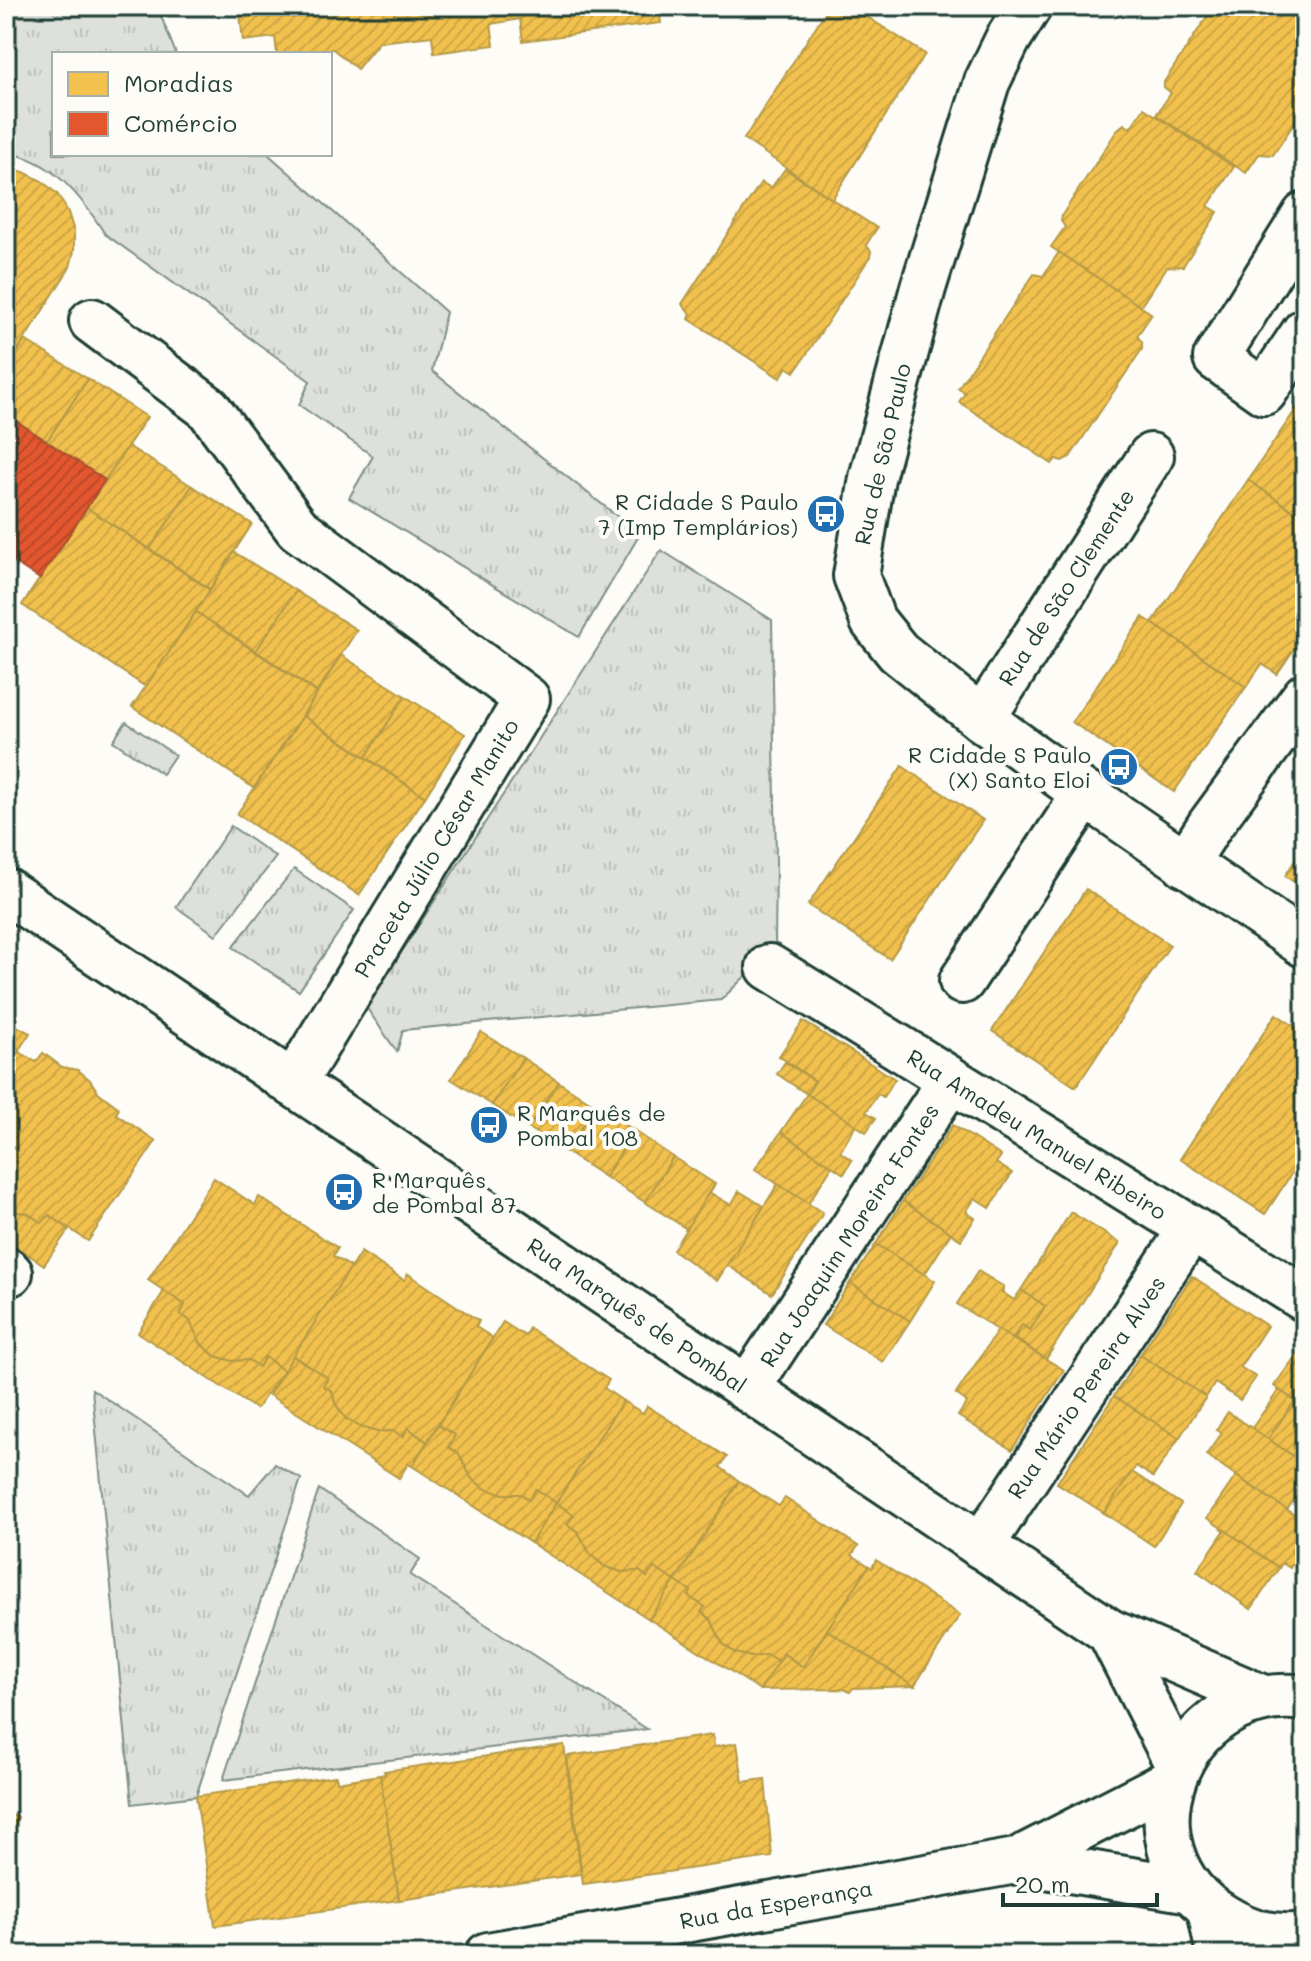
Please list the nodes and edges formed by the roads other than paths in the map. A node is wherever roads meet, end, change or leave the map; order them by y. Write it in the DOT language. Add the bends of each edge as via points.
graph roads {
  1 [pos="1029,6"];
  2 [pos="1305,215"];
  3 [pos="92,321"];
  4 [pos="1305,331"];
  5 [pos="1151,456"];
  6 [pos="1305,696"];
  7 [pos="982,719"];
  8 [pos="1085,794"];
  9 [pos="1185,864"];
  10 [pos="6,891"];
  11 [pos="1305,945"];
  12 [pos="769,967"];
  13 [pos="962,981"];
  14 [pos="950,1081"];
  15 [pos="293,1084"];
  16 [pos="1191,1229"];
  17 [pos="1305,1299"];
  18 [pos="747,1389"];
  19 [pos="981,1546"];
  20 [pos="1110,1632"];
  21 [pos="1290,1694"];
  22 [pos="1175,1773"];
  23 [pos="1016,1861"];
  24 [pos="1201,1900"];
  25 [pos="1305,1935"];
  26 [pos="488,1955"];
  27 [pos="1219,1955"];
  1 -- 7 [label="street, Rua de São Paulo" via="987,82 923,288 872,478 856,576 873,621 898,652"];
  2 -- 4 [label="street" via="1216,358 1264,392"];
  3 -- 15 [label="street, Praceta Júlio César Manito" via="208,408 297,528 527,699"];
  5 -- 7 [label="street, Rua de São Clemente"];
  6 -- 9 [label="street"];
  7 -- 8 [label="street, Rua de São Paulo"];
  8 -- 9 [label="street, Rua de São Paulo"];
  8 -- 13 [label="street"];
  9 -- 11 [label="street, Rua de São Paulo"];
  10 -- 15 [label="street, Rua Marquês de Pombal"];
  12 -- 14 [label="street, Rua Amadeu Manuel Ribeiro"];
  14 -- 16 [label="street, Rua Amadeu Manuel Ribeiro"];
  14 -- 18 [label="street, Rua Joaquim Moreira Fontes"];
  15 -- 18 [label="street, Rua Marquês de Pombal"];
  16 -- 17 [label="street, Rua Amadeu Manuel Ribeiro"];
  16 -- 19 [label="street, Rua Mário Pereira Alves"];
  18 -- 19 [label="street, Rua Marquês de Pombal"];
  19 -- 20 [label="street, Rua Marquês de Pombal"];
  20 -- 21 [label="street, Rua Marquês de Pombal"];
  20 -- 22 [label="street, Rua Marquês de Pombal"];
  21 -- 22 [label="street" via="1228,1711 1199,1734"];
  22 -- 23 [label="street, Rua da Esperança"];
  22 -- 24 [label="street" via="1166,1818 1173,1856"];
  23 -- 24 [label="street, Rua da Esperança"];
  23 -- 26 [label="street, Rua da Esperança"];
  24 -- 25 [label="street" via="1245,1930 1284,1938"];
  24 -- 27 [label="street"];
}
